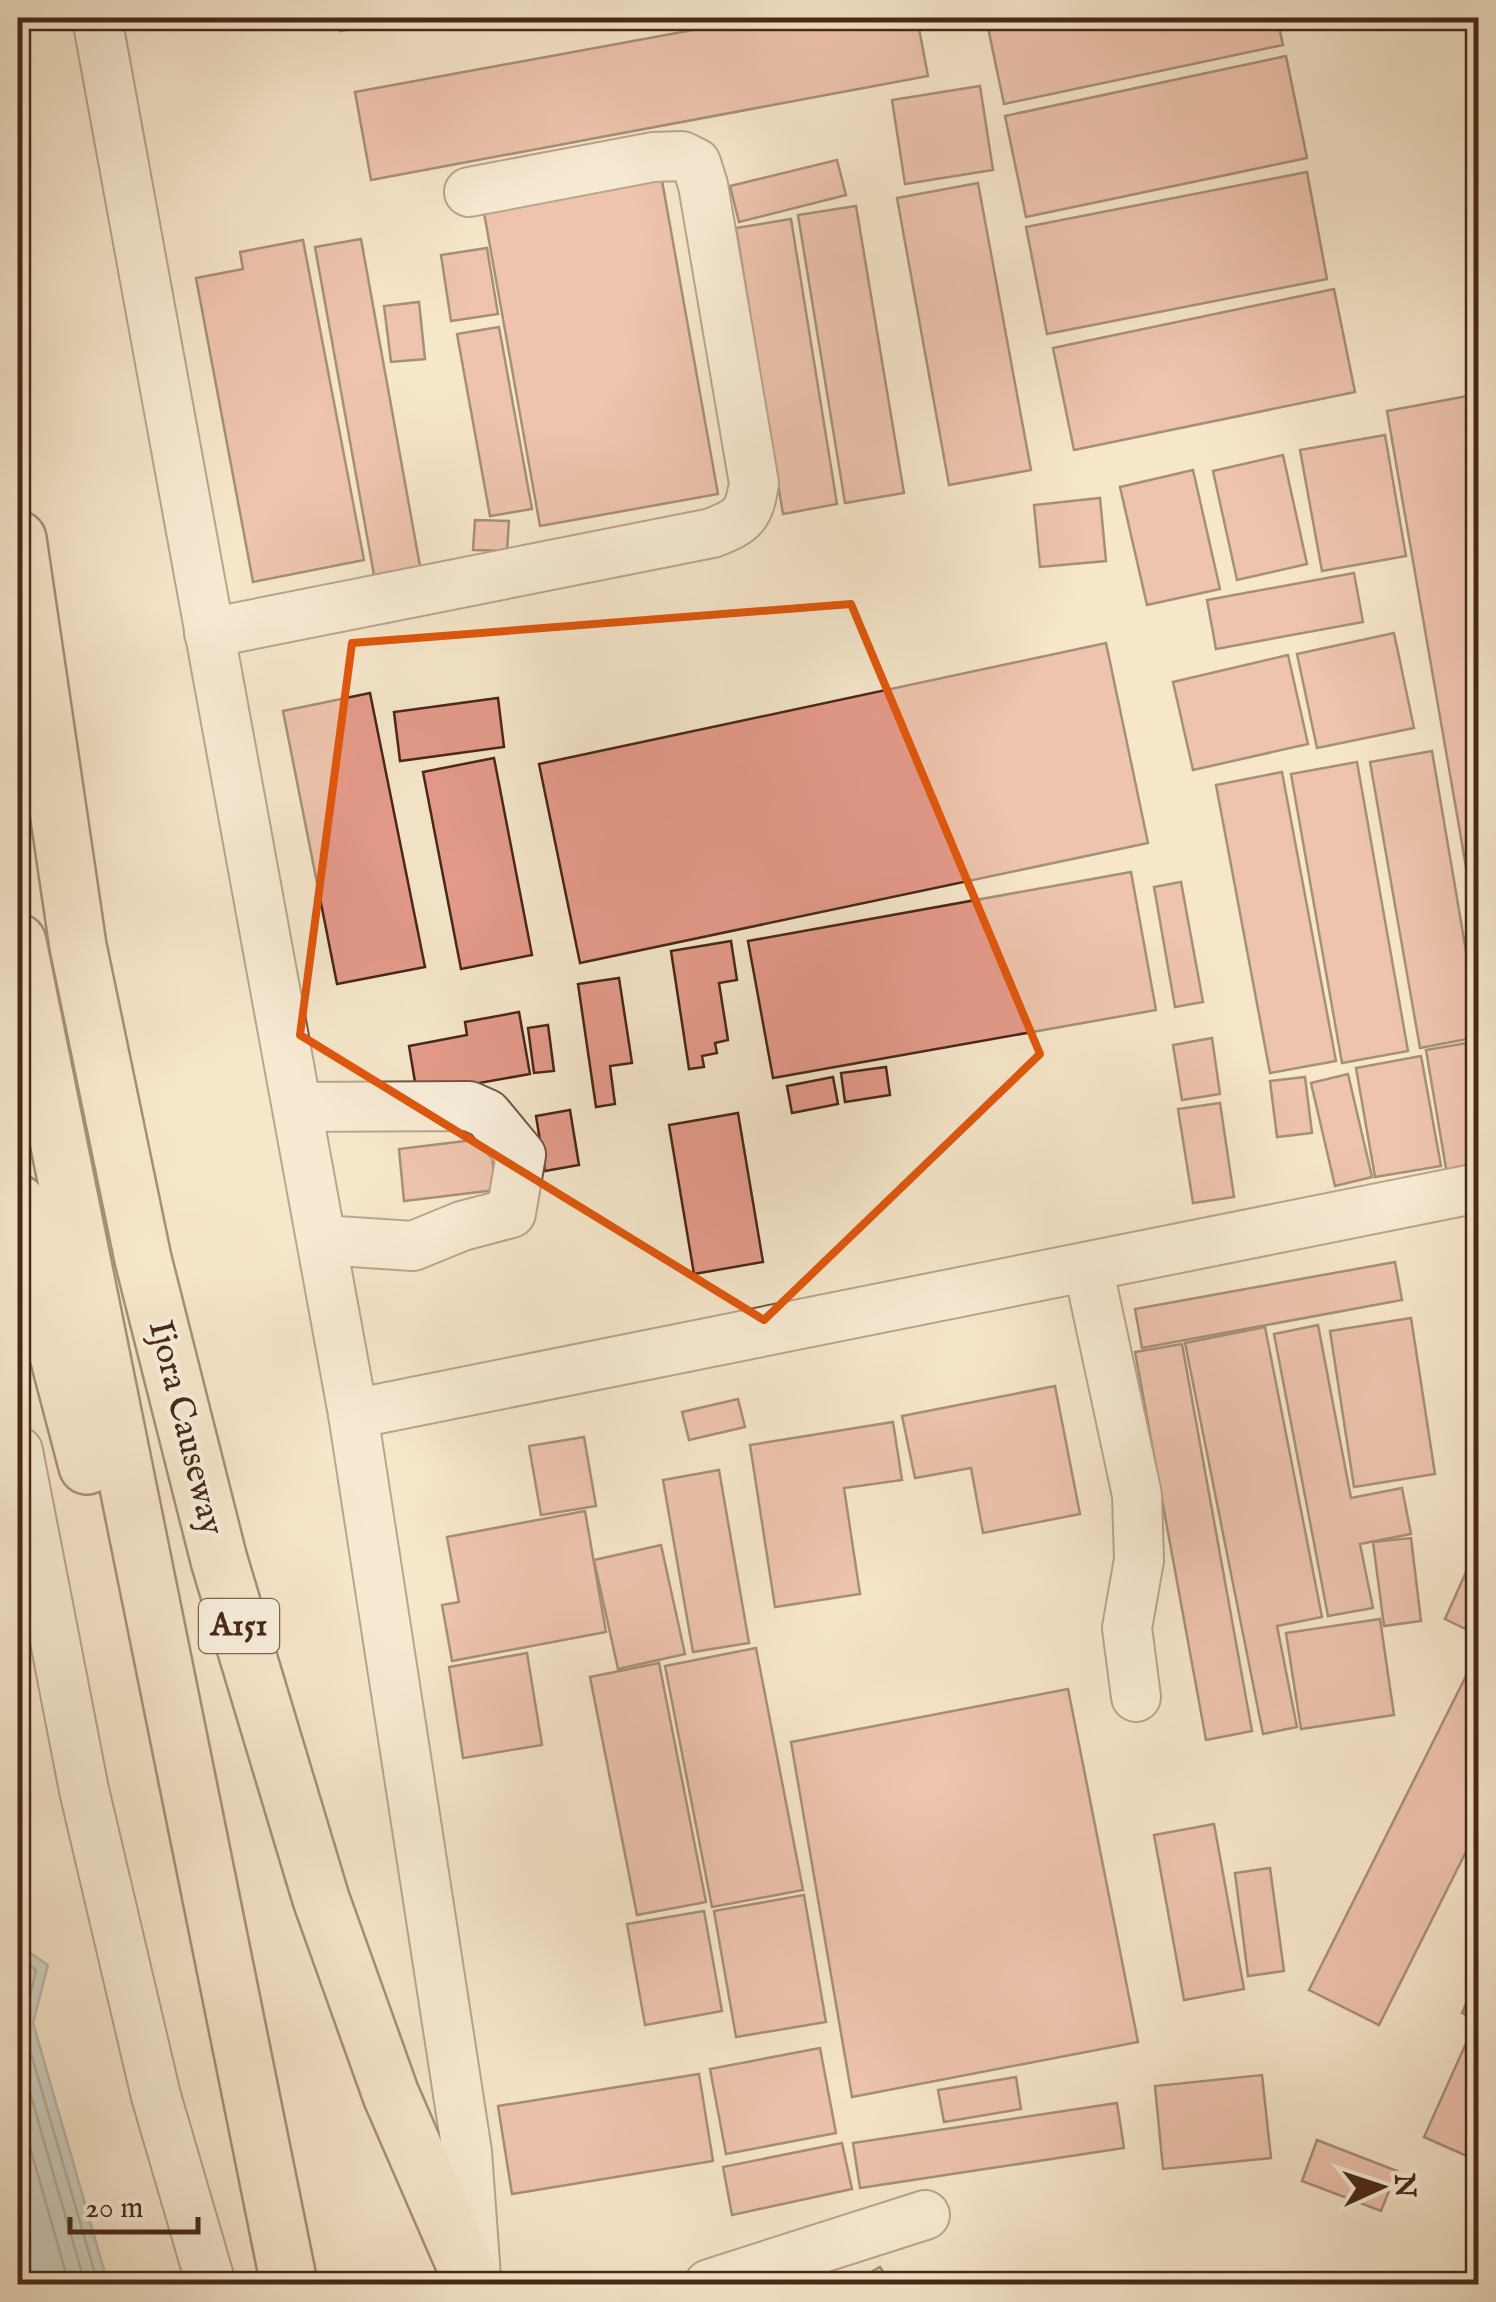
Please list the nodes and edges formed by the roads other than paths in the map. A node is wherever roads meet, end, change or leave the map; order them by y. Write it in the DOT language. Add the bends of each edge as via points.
graph roads {
  1 [pos="97,18"];
  2 [pos="469,192"];
  3 [pos="18,539"];
  4 [pos="210,632"];
  5 [pos="18,949"];
  6 [pos="298,1108"];
  7 [pos="1478,1188"];
  8 [pos="18,1203"];
  9 [pos="322,1240"];
  10 [pos="1088,1267"];
  11 [pos="353,1414"];
  12 [pos="18,1452"];
  13 [pos="157,1641"];
  14 [pos="1136,1697"];
  15 [pos="925,2214"];
  16 [pos="211,2284"];
  17 [pos="290,2284"];
  18 [pos="475,2284"];
  19 [pos="709,2284"];
  1 -- 4 [label="street"];
  2 -- 4 [label="street" via="653,156 696,163 754,482 751,504 738,523 712,533"];
  3 -- 18 [label="main road, Ijora Causeway / A151" via="78,946 143,1259 218,1560 321,1900 390,2095"];
  4 -- 6 [label="street"];
  5 -- 13 [label="main road, Ijora Causeway / A151"];
  6 -- 9 [label="street"];
  6 -- 9 [label="street" via="470,1106 488,1114 522,1155 511,1213 413,1246"];
  7 -- 10 [label="street"];
  8 -- 13 [label="main road" via="100,1516"];
  9 -- 11 [label="street"];
  10 -- 11 [label="street"];
  10 -- 14 [label="street" via="1137,1495 1139,1560 1127,1628"];
  11 -- 18 [label="street" via="467,2152"];
  12 -- 16 [label="street" via="98,1848 156,2096"];
  13 -- 17 [label="main road, Ijora Causeway / A151"];
  15 -- 19 [label="street"];
}
